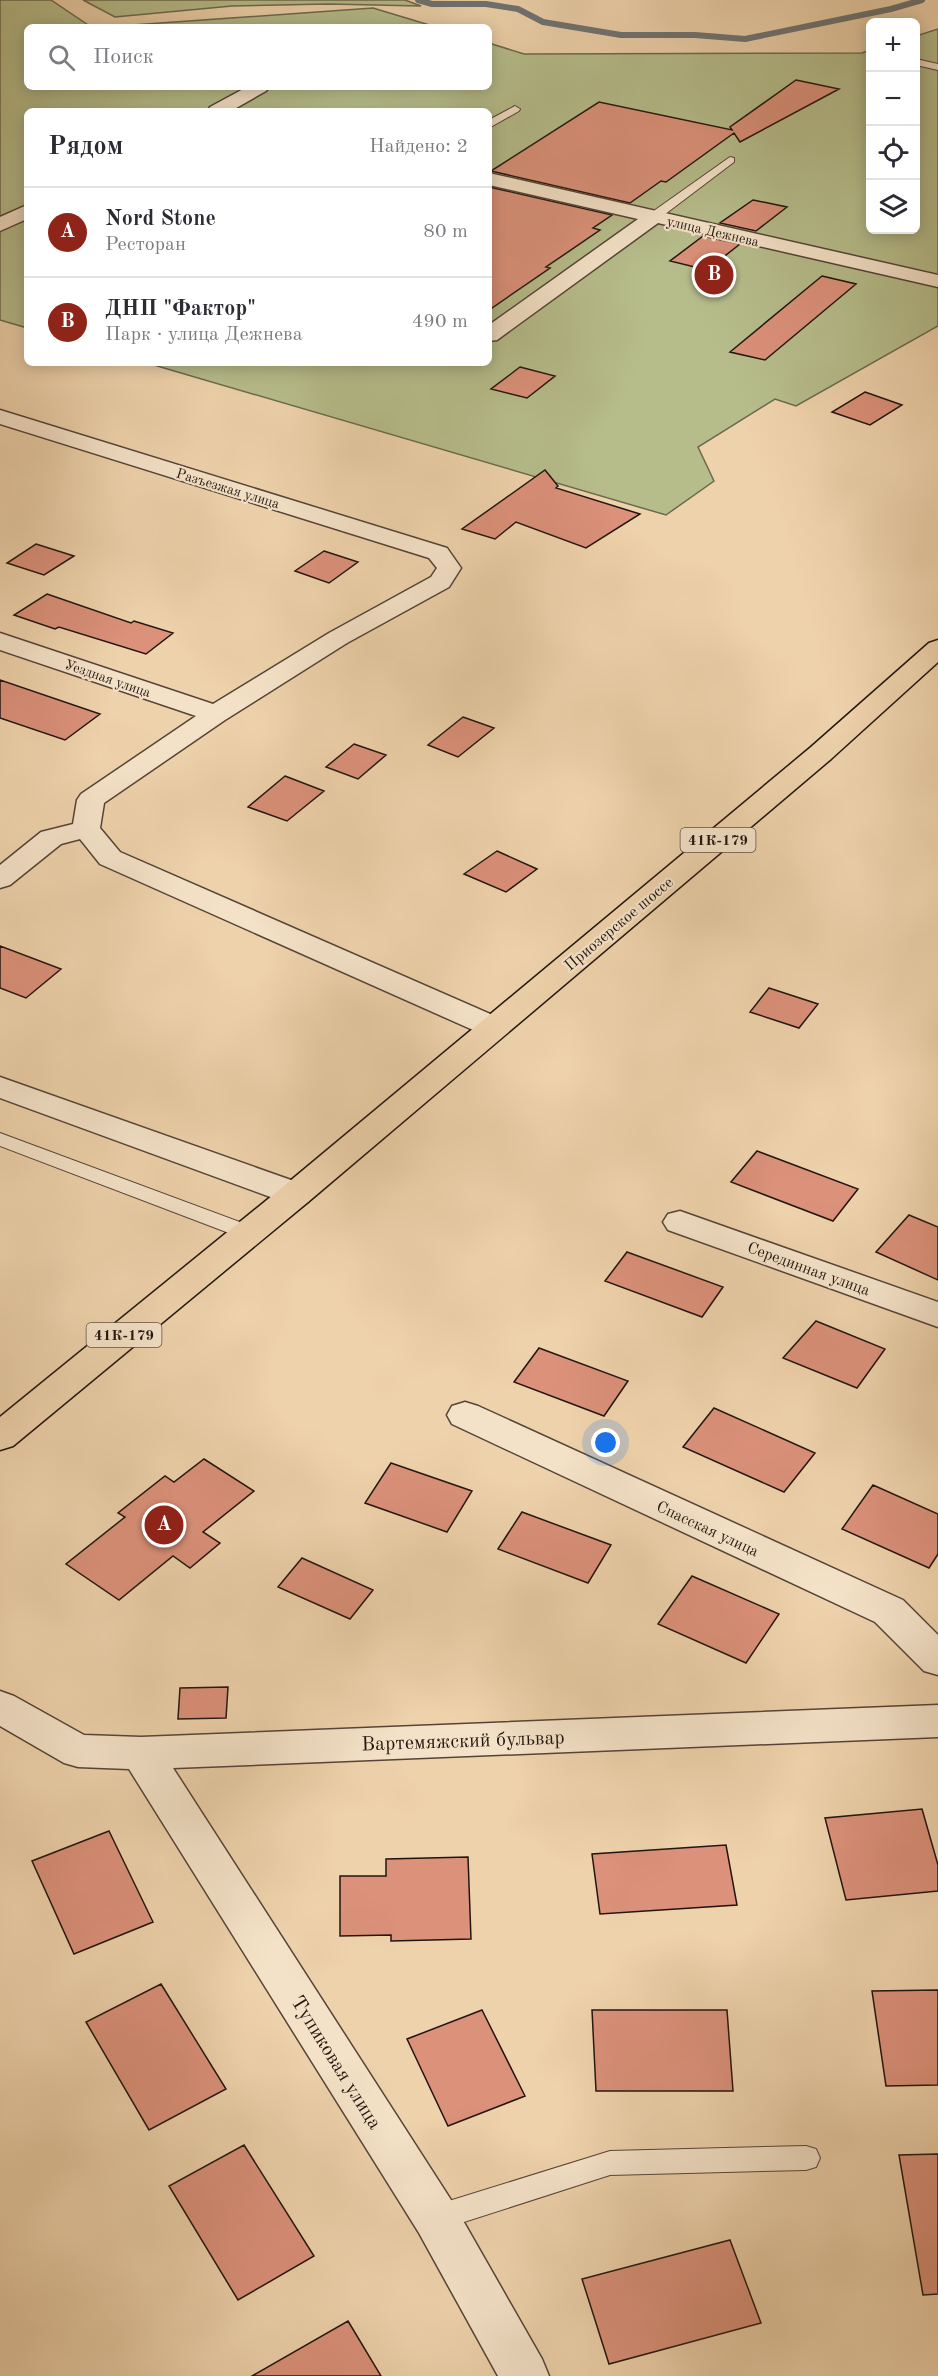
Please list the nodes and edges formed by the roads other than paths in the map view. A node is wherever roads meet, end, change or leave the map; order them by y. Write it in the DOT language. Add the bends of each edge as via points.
graph roads {
  1 [pos="920,63"];
  2 [pos="938,67"];
  3 [pos="255,90"];
  4 [pos="222,108"];
  5 [pos="515,109"];
  6 [pos="492,123"];
  7 [pos="729,160"];
  8 [pos="492,180"];
  9 [pos="24,213"];
  10 [pos="652,218"];
  11 [pos="0,225"];
  12 [pos="938,281"];
  13 [pos="492,333"];
  14 [pos="0,417"];
  15 [pos="0,641"];
  16 [pos="938,648"];
  17 [pos="216,714"];
  18 [pos="86,829"];
  19 [pos="0,879"];
  20 [pos="494,1027"];
  21 [pos="0,1087"];
  22 [pos="0,1139"];
  23 [pos="296,1194"];
  24 [pos="680,1222"];
  25 [pos="249,1233"];
  26 [pos="938,1315"];
  27 [pos="465,1415"];
  28 [pos="0,1437"];
  29 [pos="938,1660"];
  30 [pos="0,1707"];
  31 [pos="938,1721"];
  32 [pos="141,1753"];
  33 [pos="806,2158"];
  34 [pos="436,2218"];
  35 [pos="525,2376"];
  1 -- 2 [label="lane"];
  3 -- 4 [label="street"];
  5 -- 6 [label="lane"];
  7 -- 10 [label="lane"];
  8 -- 10 [label="street, улица Дежнева"];
  9 -- 11 [label="street"];
  10 -- 12 [label="street, улица Дежнева"];
  10 -- 13 [label="street"];
  14 -- 17 [label="street, Разъезжая улица" via="438,553 449,568 440,582 338,638"];
  15 -- 17 [label="street, Уездная улица"];
  16 -- 20 [label="main road, Приозерское шоссе / 41К-179" via="820,753"];
  17 -- 18 [label="street" via="91,800"];
  18 -- 19 [label="street" via="51,838"];
  18 -- 20 [label="street" via="110,858"];
  20 -- 23 [label="main road, Приозерское шоссе / 41К-179"];
  21 -- 23 [label="street"];
  22 -- 25 [label="lane"];
  23 -- 25 [label="main road, 41К-179"];
  24 -- 26 [label="street, Серединная улица"];
  25 -- 28 [label="main road, 41К-179"];
  27 -- 29 [label="street, Спасская улица" via="889,1611"];
  30 -- 32 [label="street, Вартемяжский бульвар" via="78,1751"];
  31 -- 32 [label="street, Вартемяжский бульвар"];
  32 -- 34 [label="street, Тупиковая улица"];
  33 -- 34 [label="lane" via="610,2163"];
  34 -- 35 [label="street, Тупиковая улица"];
}
